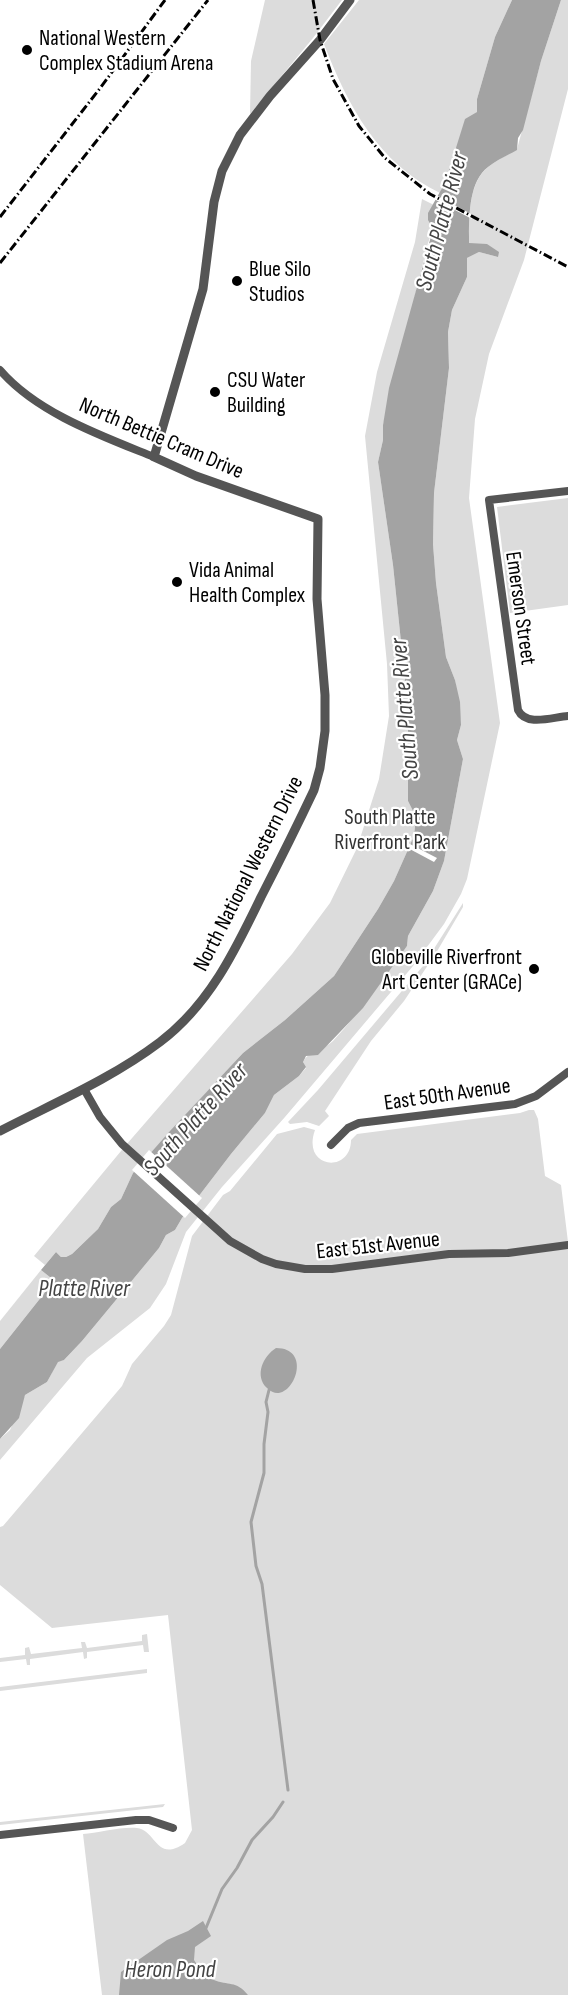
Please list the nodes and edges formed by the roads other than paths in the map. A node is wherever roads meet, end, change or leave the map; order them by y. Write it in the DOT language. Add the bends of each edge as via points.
graph roads {
  1 [pos="350,0"];
  2 [pos="0,371"];
  3 [pos="154,457"];
  4 [pos="568,491"];
  5 [pos="318,519"];
  6 [pos="568,716"];
  7 [pos="568,1072"];
  8 [pos="84,1089"];
  9 [pos="0,1131"];
  10 [pos="331,1145"];
  11 [pos="568,1245"];
  12 [pos="568,1250"];
  13 [pos="173,1828"];
  14 [pos="0,1835"];
  1 -- 3 [label="street" via="240,135 222,171 203,289"];
  2 -- 3 [label="street, North Bettie Cram Drive" via="43,405 87,429"];
  3 -- 5 [label="street, North Bettie Cram Drive"];
  4 -- 6 [label="street, Emerson Street" via="489,500 518,710 531,720"];
  5 -- 8 [label="street, North National Western Drive" via="317,599 325,731 314,790 242,936 202,1001 162,1041"];
  7 -- 10 [label="street, East 50th Avenue" via="536,1096 515,1104 359,1123"];
  8 -- 9 [label="street, North National Western Drive"];
  8 -- 11 [label="street, East 51st Avenue" via="122,1144 245,1251 276,1264 333,1269 449,1254 508,1253"];
  11 -- 12 [label="street"];
  13 -- 14 [label="street" via="136,1820"];
}
